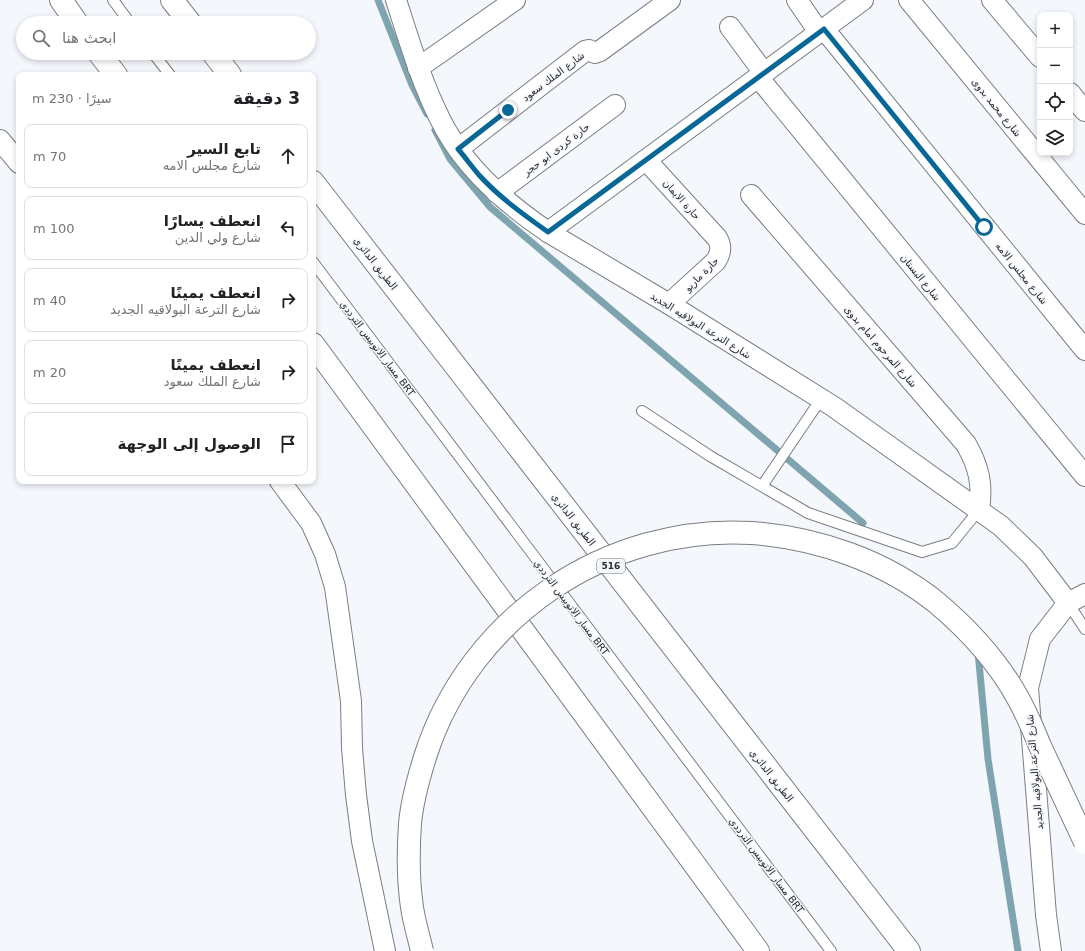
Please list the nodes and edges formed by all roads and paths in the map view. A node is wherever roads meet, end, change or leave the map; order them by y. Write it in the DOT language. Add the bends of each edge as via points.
graph roads {
  1 [pos="60,0"];
  2 [pos="113,0"];
  3 [pos="172,0"];
  4 [pos="515,0"];
  5 [pos="797,0"];
  6 [pos="863,0"];
  7 [pos="909,0"];
  8 [pos="992,0"];
  9 [pos="662,2"];
  10 [pos="402,3"];
  11 [pos="72,16"];
  12 [pos="125,16"];
  13 [pos="185,16"];
  14 [pos="730,27"];
  15 [pos="822,30"];
  16 [pos="1037,53"];
  17 [pos="104,60"];
  18 [pos="158,60"];
  19 [pos="218,60"];
  20 [pos="418,68"];
  21 [pos="114,72"];
  22 [pos="168,72"];
  23 [pos="228,72"];
  24 [pos="761,75"];
  25 [pos="1073,97"];
  26 [pos="615,105"];
  27 [pos="1085,111"];
  28 [pos="0,140"];
  29 [pos="458,149"];
  30 [pos="16,159"];
  31 [pos="646,160"];
  32 [pos="316,186"];
  33 [pos="497,193"];
  34 [pos="751,195"];
  35 [pos="1085,214"];
  36 [pos="548,232"];
  37 [pos="717,238"];
  38 [pos="316,266"];
  39 [pos="669,304"];
  40 [pos="316,348"];
  41 [pos="1085,350"];
  42 [pos="821,399"];
  43 [pos="642,411"];
  44 [pos="1085,476"];
  45 [pos="282,484"];
  46 [pos="762,486"];
  47 [pos="979,510"];
  48 [pos="1077,599"];
  49 [pos="1085,629"];
  50 [pos="1085,842"];
  51 [pos="385,951"];
  52 [pos="422,951"];
  53 [pos="758,951"];
  54 [pos="831,951"];
  55 [pos="909,951"];
  56 [pos="1051,951"];
  1 -- 11 [label="highway"];
  2 -- 12 [label="lane"];
  3 -- 13 [label="highway"];
  4 -- 20 [label="street"];
  5 -- 15 [label="street, شارع مجلس الامه"];
  6 -- 15 [label="street"];
  7 -- 35 [label="street, شارع محمد بدوى"];
  8 -- 16 [label="street"];
  9 -- 29 [label="street, شارع الملك سعود" via="600,51 585,51"];
  10 -- 20 [label="street, شارع الترعة البولاقيه الجديد"];
  14 -- 24 [label="street, شارع البستان"];
  15 -- 24 [label="street"];
  15 -- 41 [label="street, شارع مجلس الامه"];
  17 -- 21 [label="highway"];
  18 -- 22 [label="lane"];
  19 -- 23 [label="highway"];
  20 -- 29 [label="street, شارع الترعة البولاقيه الجديد" via="440,120"];
  24 -- 31 [label="street"];
  24 -- 44 [label="street, شارع البستان"];
  25 -- 27 [label="street"];
  26 -- 33 [label="street, حارة كردى ابو حجر"];
  28 -- 30 [label="street"];
  29 -- 33 [label="street, شارع الترعة البولاقيه الجديد"];
  31 -- 36 [label="street"];
  31 -- 37 [label="street, حارة الايمان"];
  32 -- 55 [label="highway, الطريق الدائري / 516"];
  33 -- 36 [label="street, شارع الترعة البولاقيه الجديد"];
  34 -- 47 [label="street, شارع المرحوم امام بدوى" via="966,444 979,475 982,493"];
  36 -- 39 [label="street, شارع الترعة البولاقيه الجديد"];
  37 -- 39 [label="street, حارة ماريو" via="721,250 716,261"];
  38 -- 54 [label="lane, مسار الاتوبيس الترددي BRT"];
  39 -- 42 [label="street, شارع الترعة البولاقيه الجديد"];
  40 -- 53 [label="highway"];
  42 -- 46 [label="lane"];
  42 -- 47 [label="street, شارع الترعة البولاقيه الجديد"];
  43 -- 46 [label="lane" via="710,456"];
  45 -- 51 [label="street" via="311,523 325,554 335,587 351,701 352,748 362,841"];
  46 -- 47 [label="lane" via="808,513 922,552 952,543"];
  47 -- 48 [label="street, شارع الترعة البولاقيه الجديد" via="1001,526"];
  48 -- 49 [label="lane, شارع الترعة البولاقيه الجديد"];
  48 -- 56 [label="street, شارع الترعة البولاقيه الجديد" via="1040,639 1028,688"];
  50 -- 52 [label="highway, bridge" via="1020,701 996,664 968,631 935,602 900,578 861,558 820,544 778,535 734,532 691,535 642,545 608,557 569,576 533,601 501,630 473,662 431,738 418,779 410,822 412,908"];
}
